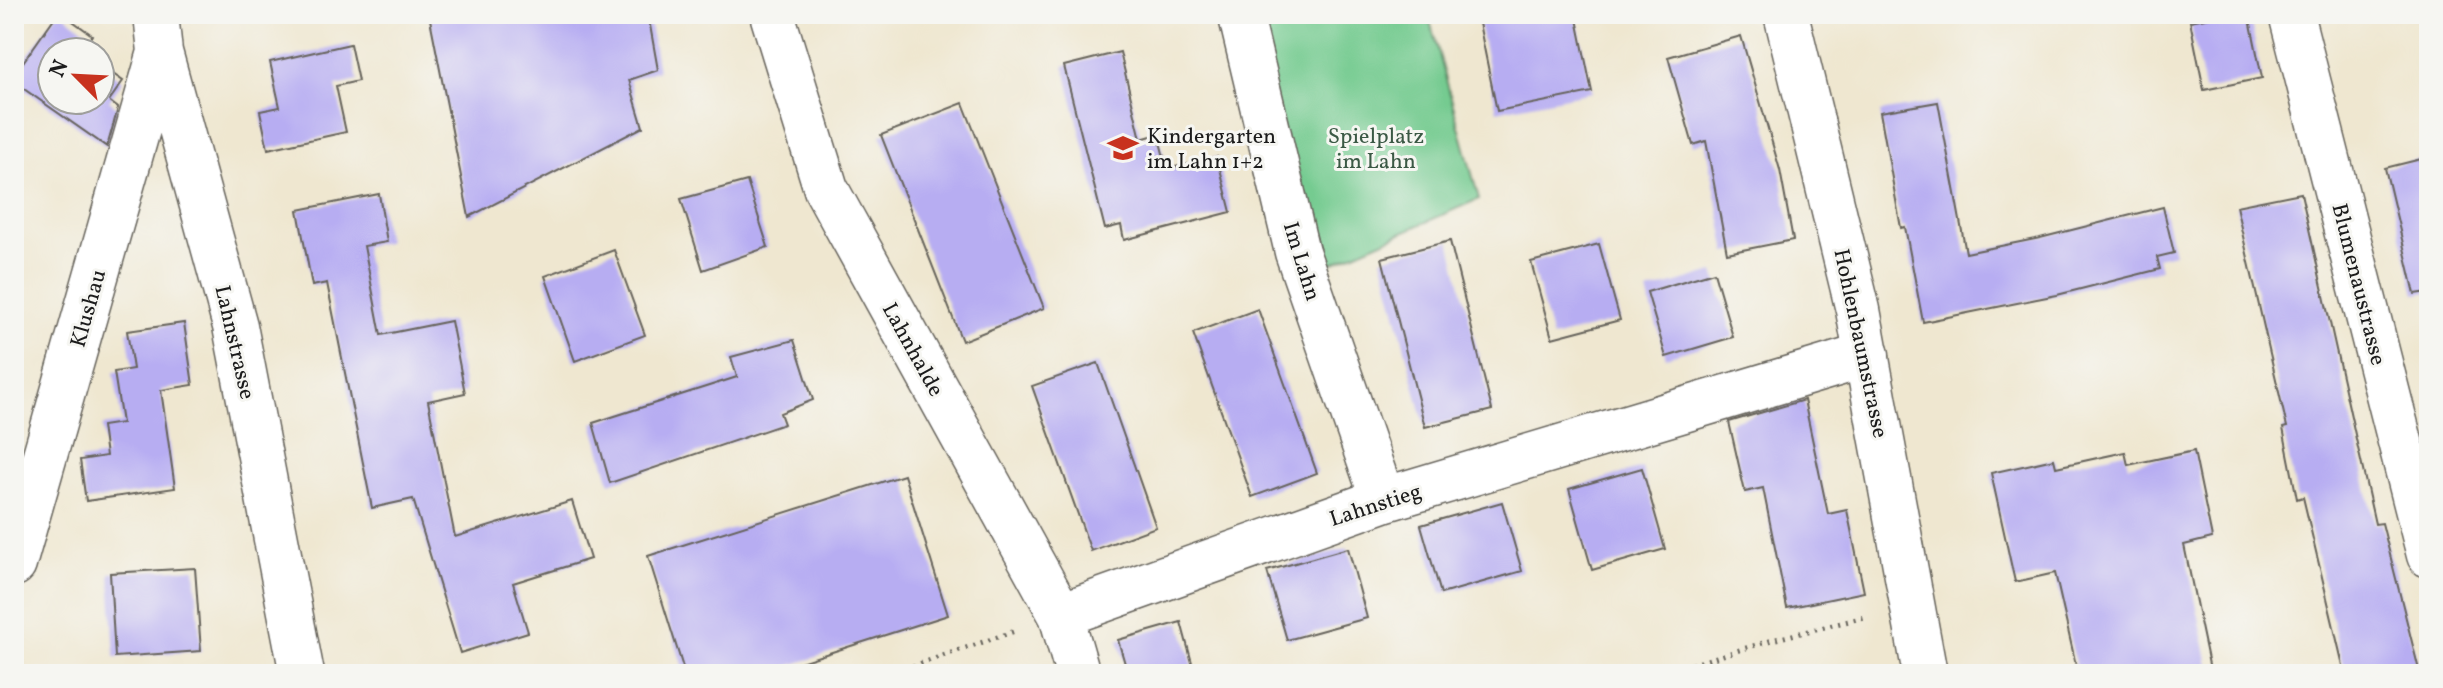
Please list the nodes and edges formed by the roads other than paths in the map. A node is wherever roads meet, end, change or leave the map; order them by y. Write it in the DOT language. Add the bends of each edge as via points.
graph roads {
  1 [pos="772,14"];
  2 [pos="1786,14"];
  3 [pos="2291,14"];
  4 [pos="1241,17"];
  5 [pos="158,33"];
  6 [pos="1867,355"];
  7 [pos="1383,500"];
  8 [pos="2429,555"];
  9 [pos="14,564"];
  10 [pos="1061,615"];
  11 [pos="302,674"];
  12 [pos="1078,674"];
  13 [pos="1925,674"];
  1 -- 10 [label="street, Lahnhalde" via="826,189"];
  2 -- 6 [label="street, Hohlenbaumstrasse"];
  3 -- 8 [label="street, Blumenaustrasse"];
  4 -- 7 [label="street, Im Lahn" via="1297,252"];
  5 -- 9 [label="street, Klushau"];
  5 -- 11 [label="street, Lahnstrasse" via="235,326"];
  6 -- 7 [label="street, Lahnstieg"];
  6 -- 13 [label="street, Hohlenbaumstrasse"];
  7 -- 10 [label="street, Lahnstieg"];
  10 -- 12 [label="street, Lahnhalde"];
}
